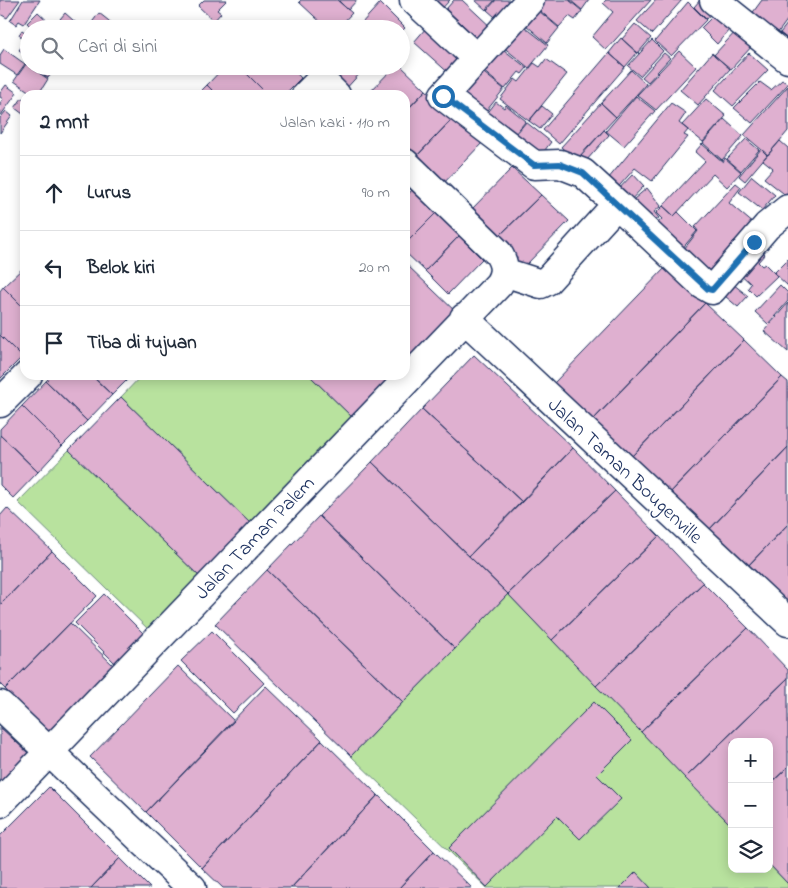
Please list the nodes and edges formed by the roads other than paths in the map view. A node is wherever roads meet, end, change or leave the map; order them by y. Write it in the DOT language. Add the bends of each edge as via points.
graph roads {
  1 [pos="414,0"];
  2 [pos="530,0"];
  3 [pos="714,0"];
  4 [pos="476,58"];
  5 [pos="788,59"];
  6 [pos="311,90"];
  7 [pos="331,90"];
  8 [pos="410,168"];
  9 [pos="616,204"];
  10 [pos="788,209"];
  11 [pos="504,271"];
  12 [pos="464,318"];
  13 [pos="410,374"];
  14 [pos="23,380"];
  15 [pos="404,380"];
  16 [pos="0,403"];
  17 [pos="788,622"];
  18 [pos="0,704"];
  19 [pos="49,750"];
  20 [pos="0,803"];
  21 [pos="192,888"];
  1 -- 4 [label="street"];
  2 -- 4 [label="street"];
  3 -- 5 [label="street"];
  4 -- 9 [label="street" via="443,96 534,165 560,164 583,173"];
  6 -- 7 [label="street" via="321,80"];
  8 -- 11 [label="street" via="498,253 504,261"];
  9 -- 10 [label="street" via="712,290 767,226"];
  9 -- 11 [label="street" via="547,281 541,284"];
  11 -- 12 [label="street, Jalan Taman Palem" via="499,284"];
  12 -- 13 [label="street, Jalan Taman Palem"];
  12 -- 17 [label="street, Jalan Taman Bougenville"];
  14 -- 16 [label="street"];
  15 -- 19 [label="street, Jalan Taman Palem"];
  18 -- 19 [label="street"];
  19 -- 20 [label="street, Jalan Taman Palem"];
  19 -- 21 [label="street"];
}
